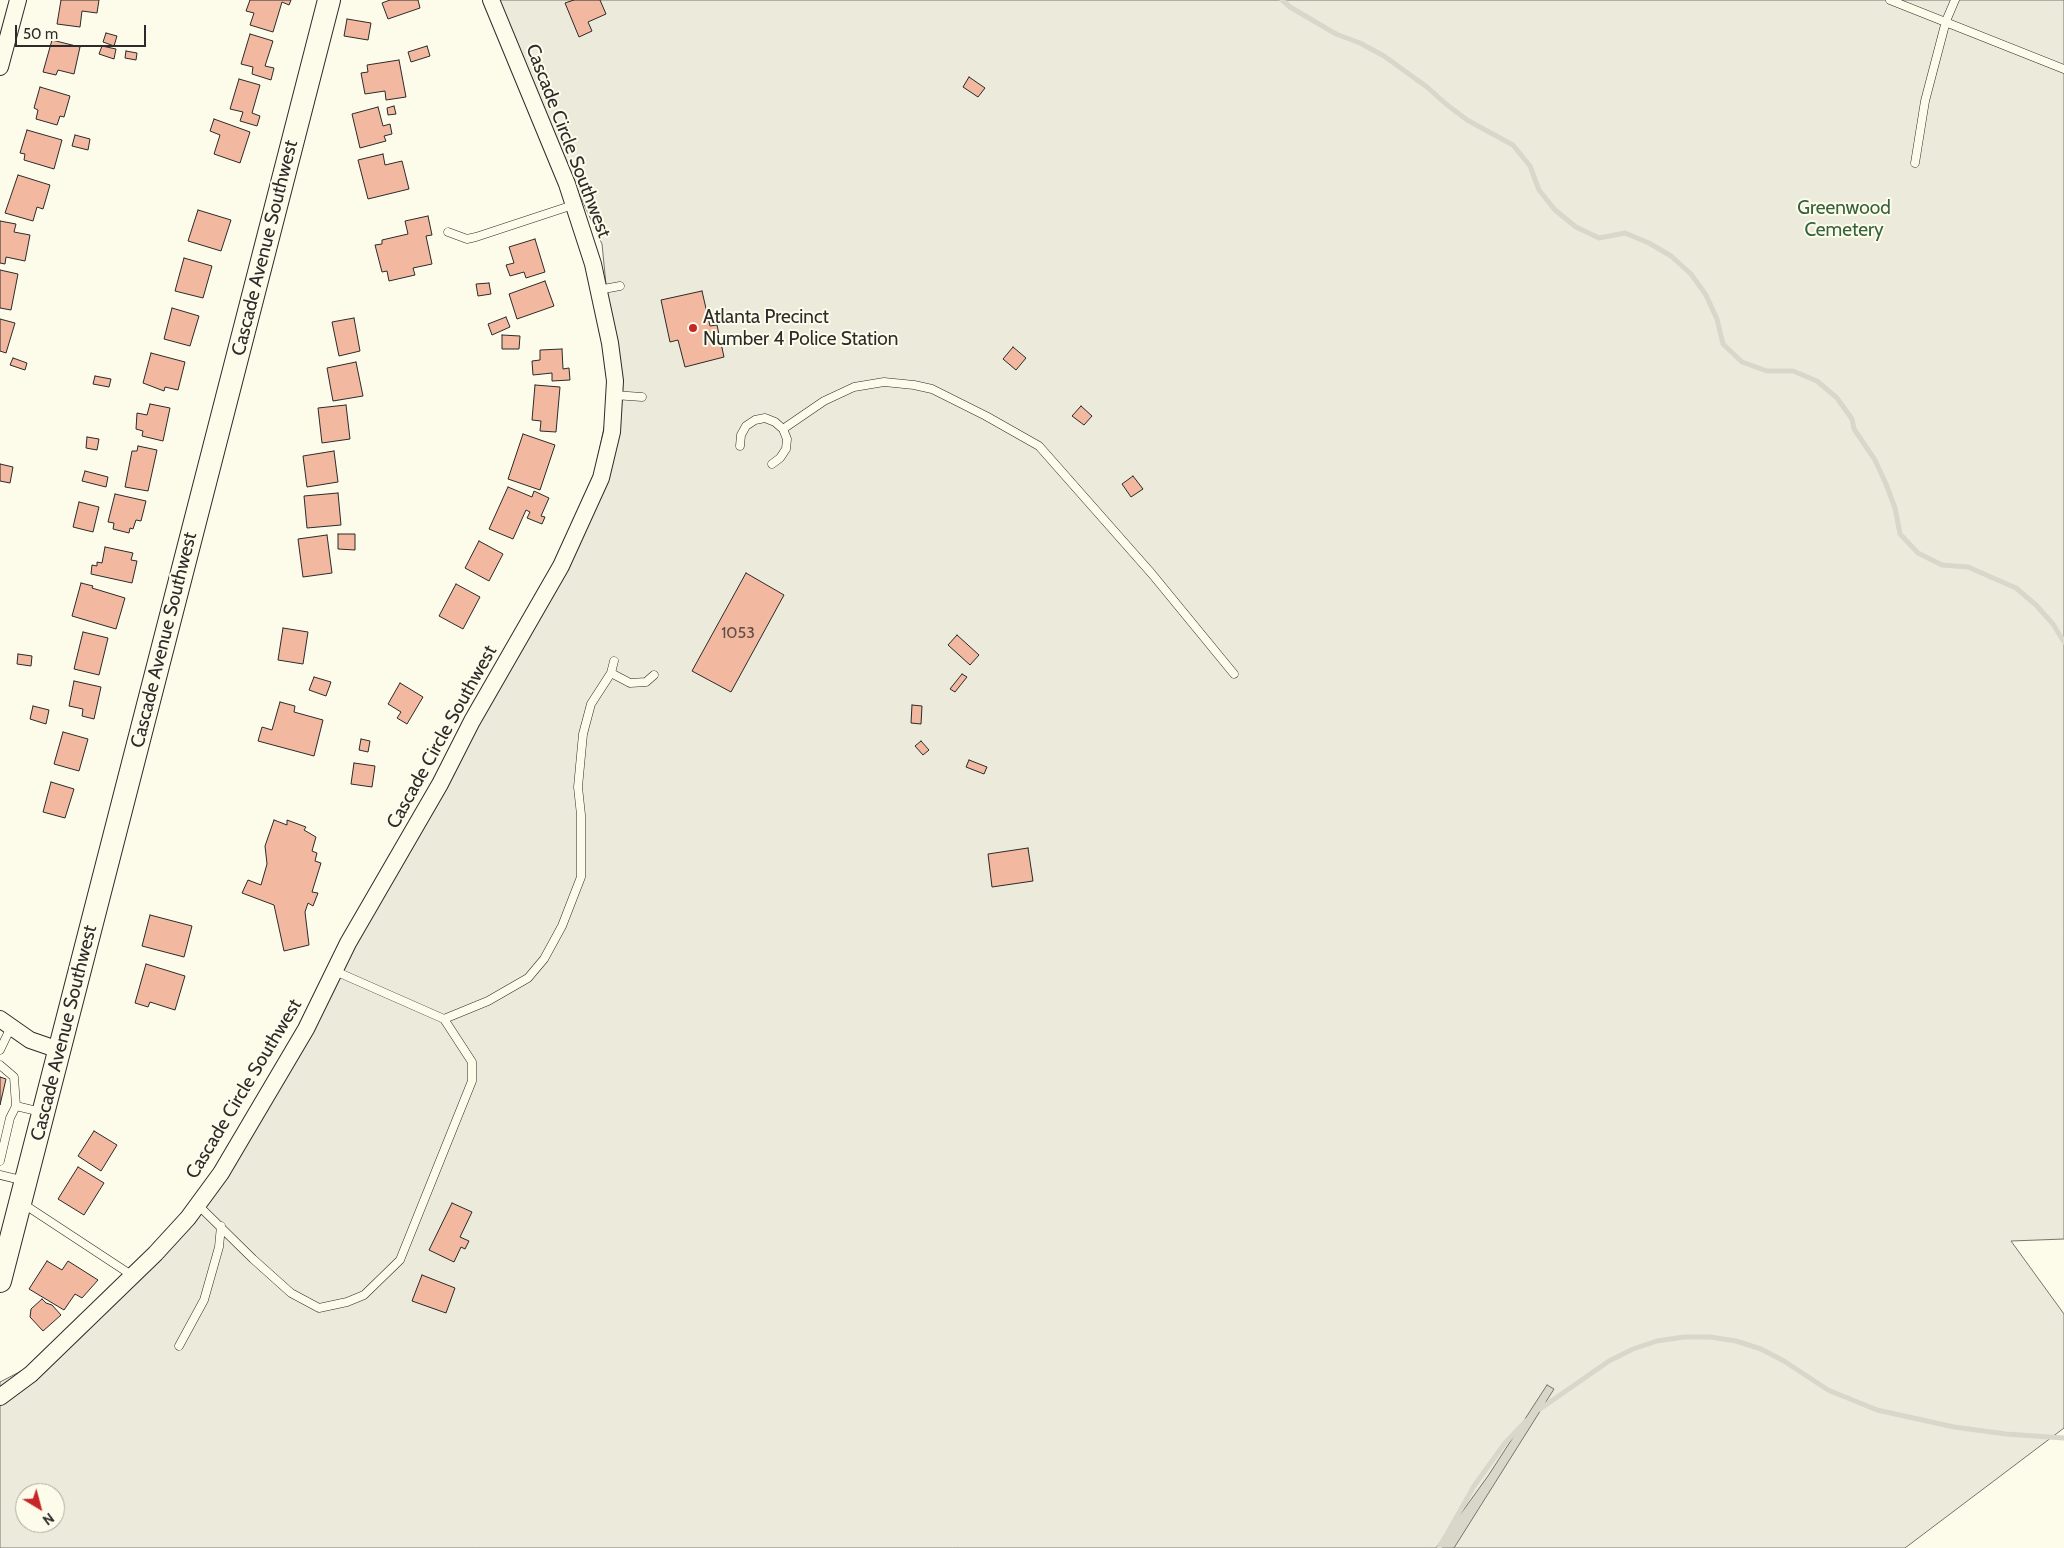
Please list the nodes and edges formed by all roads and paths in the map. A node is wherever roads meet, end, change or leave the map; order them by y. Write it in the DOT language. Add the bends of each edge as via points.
graph roads {
  1 [pos="18,0"];
  2 [pos="329,0"];
  3 [pos="491,0"];
  4 [pos="1890,0"];
  5 [pos="1956,0"];
  6 [pos="1946,21"];
  7 [pos="0,67"];
  8 [pos="2064,69"];
  9 [pos="1915,163"];
  10 [pos="574,205"];
  11 [pos="448,232"];
  12 [pos="620,286"];
  13 [pos="598,290"];
  14 [pos="614,395"];
  15 [pos="642,397"];
  16 [pos="783,429"];
  17 [pos="740,446"];
  18 [pos="772,464"];
  19 [pos="614,661"];
  20 [pos="611,672"];
  21 [pos="1234,674"];
  22 [pos="654,675"];
  23 [pos="335,971"];
  24 [pos="444,1019"];
  25 [pos="6,1023"];
  26 [pos="0,1050"];
  27 [pos="59,1050"];
  28 [pos="0,1065"];
  29 [pos="16,1106"];
  30 [pos="43,1112"];
  31 [pos="0,1161"];
  32 [pos="0,1175"];
  33 [pos="23,1191"];
  34 [pos="198,1204"];
  35 [pos="221,1226"];
  36 [pos="133,1276"];
  37 [pos="0,1280"];
  38 [pos="179,1346"];
  39 [pos="0,1397"];
  1 -- 7 [label="street"];
  2 -- 27 [label="main road, Cascade Avenue Southwest"];
  3 -- 10 [label="street, Cascade Circle Southwest"];
  4 -- 6 [label="lane"];
  5 -- 6 [label="lane"];
  6 -- 8 [label="lane"];
  6 -- 9 [label="lane" via="1924,101"];
  10 -- 11 [label="lane" via="476,237 467,238"];
  10 -- 13 [label="street, Cascade Circle Southwest"];
  12 -- 13 [label="lane"];
  13 -- 14 [label="street, Cascade Circle Southwest" via="610,343"];
  14 -- 15 [label="lane"];
  14 -- 23 [label="street, Cascade Circle Southwest" via="612,432 601,478 560,566"];
  16 -- 17 [label="lane" via="765,418 755,420 740,435"];
  16 -- 18 [label="lane" via="786,449"];
  16 -- 21 [label="lane" via="824,401 854,387 884,382 932,389 986,416 1039,446 1152,574"];
  19 -- 20 [label="lane"];
  20 -- 22 [label="lane" via="630,683 646,682"];
  20 -- 24 [label="lane" via="592,704 583,734 578,787 581,877 562,926 544,959 528,978 488,1001"];
  23 -- 24 [label="lane"];
  23 -- 34 [label="street, Cascade Circle Southwest" via="306,1029 221,1173"];
  24 -- 35 [label="lane" via="472,1062 472,1081 400,1260 385,1276 364,1295 319,1308 292,1293"];
  25 -- 26 [label="lane"];
  25 -- 27 [label="street" via="30,1040"];
  27 -- 30 [label="main road, Cascade Avenue Southwest"];
  28 -- 29 [label="lane" via="14,1077"];
  29 -- 30 [label="lane"];
  29 -- 31 [label="lane"];
  30 -- 33 [label="main road, Cascade Avenue Southwest"];
  32 -- 33 [label="lane"];
  33 -- 36 [label="lane"];
  33 -- 37 [label="main road, Cascade Avenue Southwest"];
  34 -- 35 [label="lane"];
  34 -- 36 [label="street, Cascade Circle Southwest"];
  35 -- 38 [label="lane" via="219,1247 204,1300"];
  36 -- 39 [label="street, Cascade Circle Southwest" via="31,1374"];
}
